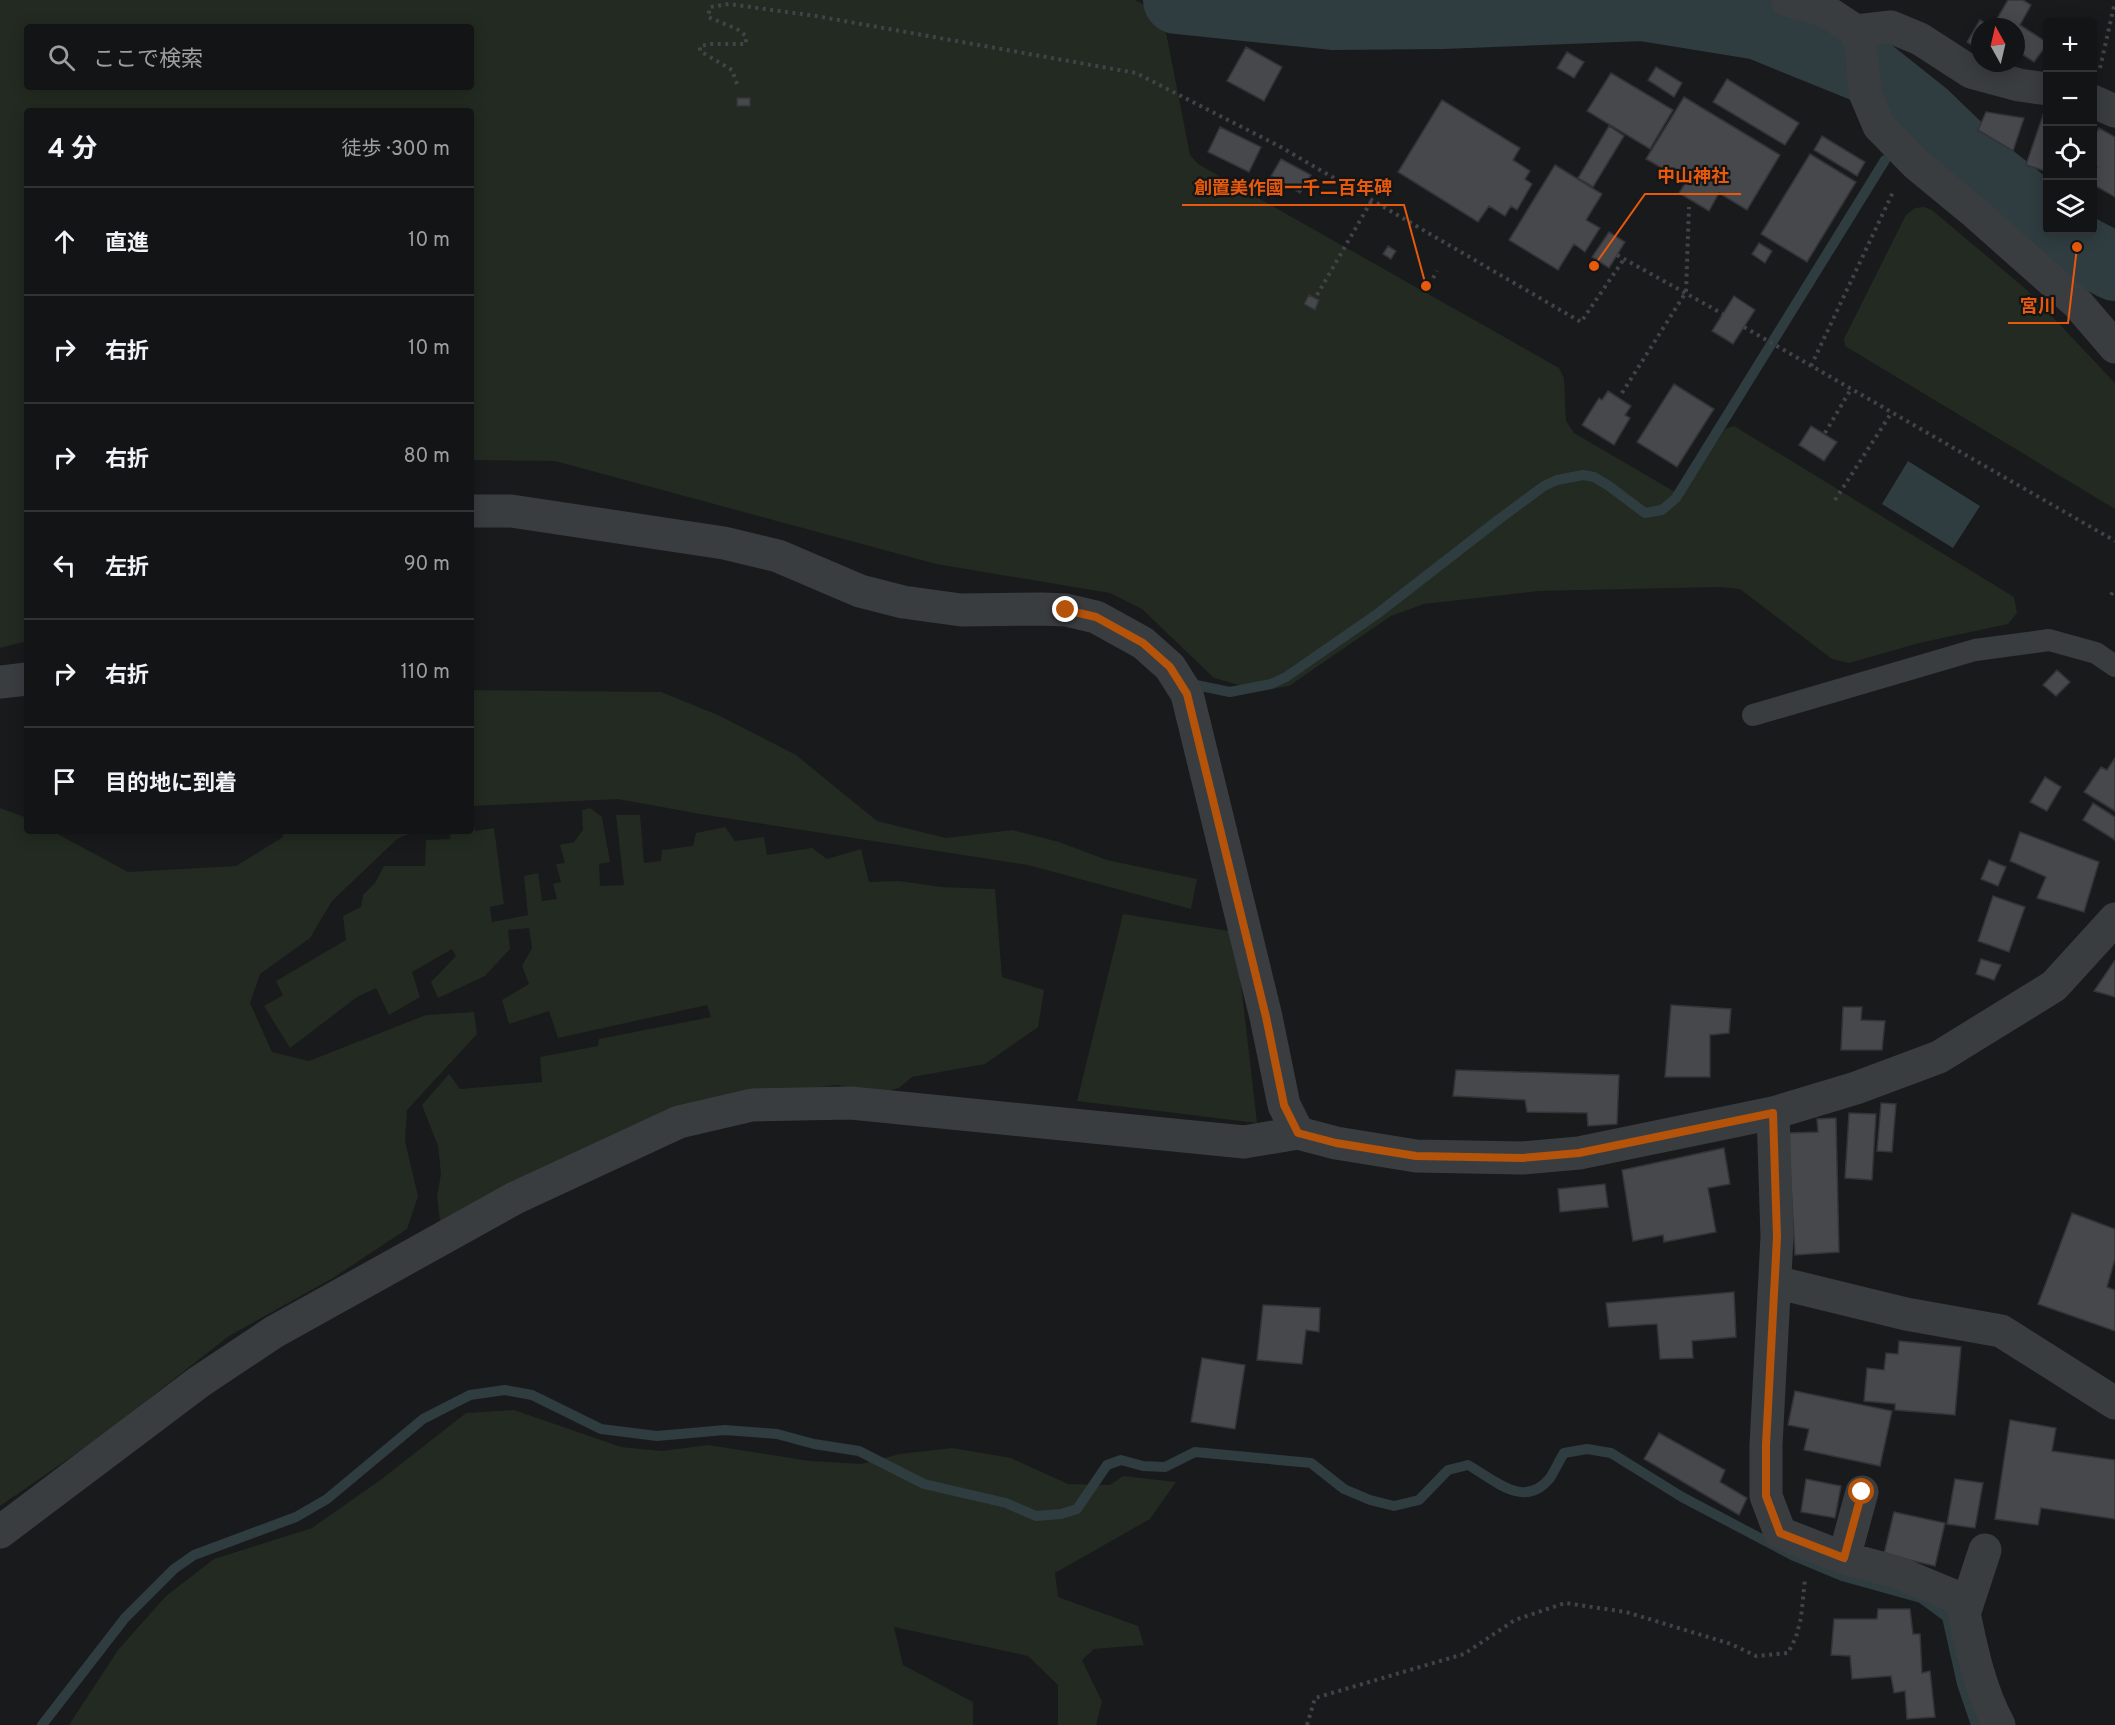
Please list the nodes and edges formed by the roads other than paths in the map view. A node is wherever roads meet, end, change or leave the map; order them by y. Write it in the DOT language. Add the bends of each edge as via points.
graph roads {
  1 [pos="1787,0"];
  2 [pos="1858,38"];
  3 [pos="2043,88"];
  4 [pos="2097,90"];
  5 [pos="2115,111"];
  6 [pos="2115,346"];
  7 [pos="474,511"];
  8 [pos="2115,666"];
  9 [pos="24,679"];
  10 [pos="0,682"];
  11 [pos="1753,715"];
  12 [pos="2115,918"];
  13 [pos="1773,1113"];
  14 [pos="1298,1133"];
  15 [pos="1775,1282"];
  16 [pos="2115,1403"];
  17 [pos="1862,1492"];
  18 [pos="0,1532"];
  19 [pos="1985,1550"];
  20 [pos="1844,1558"];
  21 [pos="1964,1614"];
  22 [pos="1999,1725"];
  1 -- 2 [label="street" via="1824,10"];
  2 -- 3 [label="street" via="1891,27 1920,39 1971,72"];
  2 -- 6 [label="street" via="1865,93 1879,126 1909,157 2078,304"];
  4 -- 5 [label="street"];
  7 -- 14 [label="street" via="511,511 724,543 778,556 860,591 903,603 961,610 1066,610 1096,617 1143,643 1170,667 1187,694 1284,1105"];
  8 -- 11 [label="lane" via="2096,653 2049,640 1975,650"];
  9 -- 10 [label="street"];
  12 -- 13 [label="street" via="2054,987 1939,1057"];
  13 -- 14 [label="street" via="1579,1153 1522,1158 1416,1156"];
  13 -- 15 [label="street"];
  14 -- 18 [label="street" via="1244,1142 851,1103 752,1105 679,1122 515,1198 274,1332 199,1382"];
  15 -- 16 [label="street" via="1906,1314 2001,1331"];
  15 -- 20 [label="street" via="1766,1496 1780,1533"];
  17 -- 20 [label="street"];
  19 -- 21 [label="street"];
  20 -- 21 [label="street" via="1896,1572 1961,1599"];
  21 -- 22 [label="street" via="1976,1663"];
}
